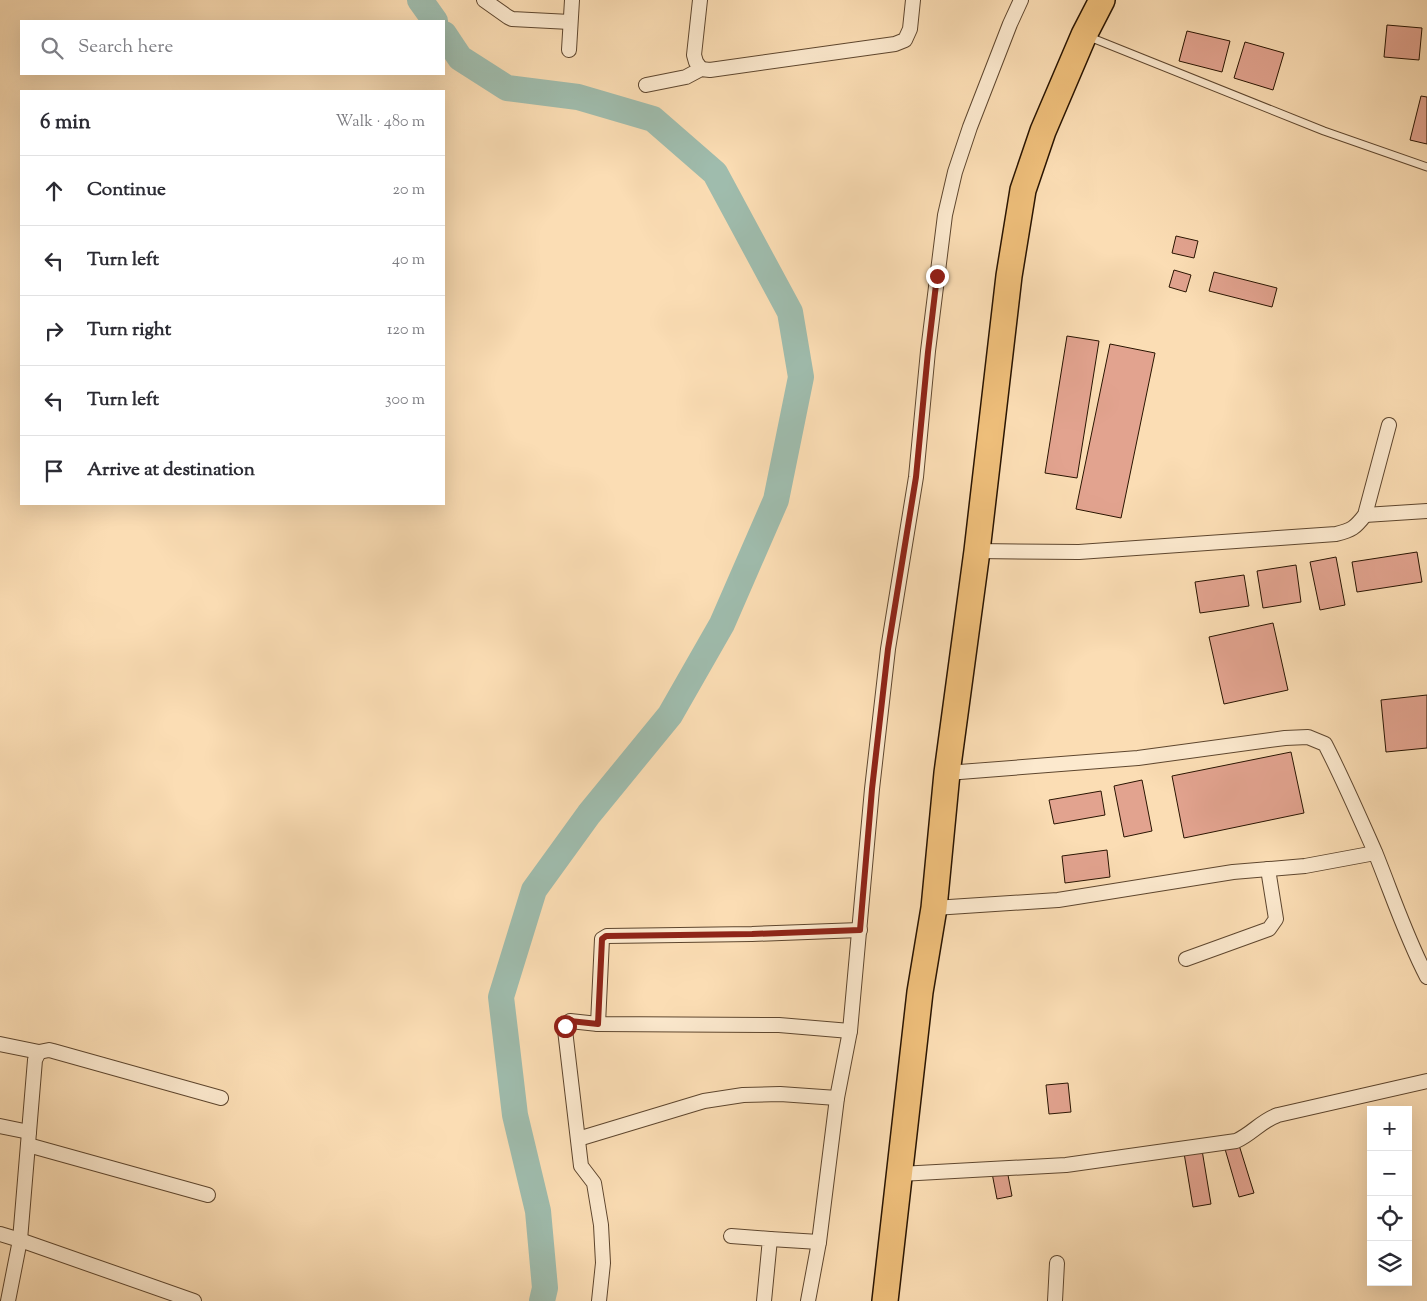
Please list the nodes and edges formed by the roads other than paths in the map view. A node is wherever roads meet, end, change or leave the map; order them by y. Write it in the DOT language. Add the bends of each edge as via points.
graph roads {
  1 [pos="484,0"];
  2 [pos="572,0"];
  3 [pos="700,0"];
  4 [pos="913,0"];
  5 [pos="1021,0"];
  6 [pos="1102,0"];
  7 [pos="570,22"];
  8 [pos="1084,35"];
  9 [pos="569,50"];
  10 [pos="700,69"];
  11 [pos="646,85"];
  12 [pos="1427,167"];
  13 [pos="1389,426"];
  14 [pos="1427,511"];
  15 [pos="1365,515"];
  16 [pos="977,551"];
  17 [pos="947,772"];
  18 [pos="1375,853"];
  19 [pos="1268,869"];
  20 [pos="934,908"];
  21 [pos="860,930"];
  22 [pos="1186,960"];
  23 [pos="1427,977"];
  24 [pos="598,1024"];
  25 [pos="850,1031"];
  26 [pos="0,1044"];
  27 [pos="39,1052"];
  28 [pos="1427,1081"];
  29 [pos="221,1098"];
  30 [pos="837,1098"];
  31 [pos="0,1126"];
  32 [pos="29,1138"];
  33 [pos="578,1139"];
  34 [pos="900,1174"];
  35 [pos="208,1195"];
  36 [pos="0,1234"];
  37 [pos="731,1236"];
  38 [pos="770,1239"];
  39 [pos="20,1240"];
  40 [pos="819,1242"];
  41 [pos="1057,1263"];
  42 [pos="8,1301"];
  43 [pos="194,1301"];
  44 [pos="599,1301"];
  45 [pos="764,1301"];
  46 [pos="808,1301"];
  47 [pos="885,1301"];
  48 [pos="1055,1301"];
  1 -- 7 [label="street" via="512,19"];
  2 -- 7 [label="street"];
  3 -- 10 [label="street" via="694,56"];
  4 -- 10 [label="street" via="910,29 905,40 895,44"];
  5 -- 21 [label="street" via="970,127 945,215 916,477 888,649"];
  6 -- 8 [label="highway"];
  7 -- 9 [label="street"];
  8 -- 12 [label="lane" via="1324,131"];
  8 -- 16 [label="highway" via="1043,131 1023,190 1009,276"];
  10 -- 11 [label="street" via="686,77"];
  13 -- 15 [label="street"];
  14 -- 15 [label="street"];
  15 -- 16 [label="street" via="1349,531 1336,534 1080,552"];
  16 -- 17 [label="highway"];
  17 -- 18 [label="street" via="1138,758 1308,737 1325,744"];
  17 -- 20 [label="highway"];
  18 -- 19 [label="street" via="1305,866"];
  18 -- 23 [label="street"];
  19 -- 20 [label="street" via="1058,900"];
  19 -- 22 [label="street" via="1276,919 1269,929"];
  20 -- 34 [label="highway" via="920,992"];
  21 -- 24 [label="street" via="606,936 602,939"];
  21 -- 25 [label="street"];
  24 -- 25 [label="street" via="778,1025"];
  24 -- 33 [label="street" via="570,1021 565,1024"];
  25 -- 30 [label="street"];
  26 -- 27 [label="street"];
  27 -- 29 [label="street" via="53,1051"];
  27 -- 32 [label="street" via="35,1060"];
  28 -- 34 [label="street" via="1278,1115 1236,1141 1066,1165"];
  30 -- 33 [label="street" via="780,1094 704,1101"];
  30 -- 40 [label="street"];
  31 -- 32 [label="street"];
  32 -- 35 [label="street"];
  32 -- 39 [label="street"];
  33 -- 44 [label="street" via="581,1166 596,1188 601,1225 603,1263"];
  34 -- 47 [label="highway"];
  36 -- 39 [label="street"];
  37 -- 38 [label="street"];
  38 -- 40 [label="street"];
  38 -- 45 [label="street"];
  39 -- 42 [label="street"];
  39 -- 43 [label="street"];
  40 -- 46 [label="street"];
  41 -- 48 [label="street"];
}
